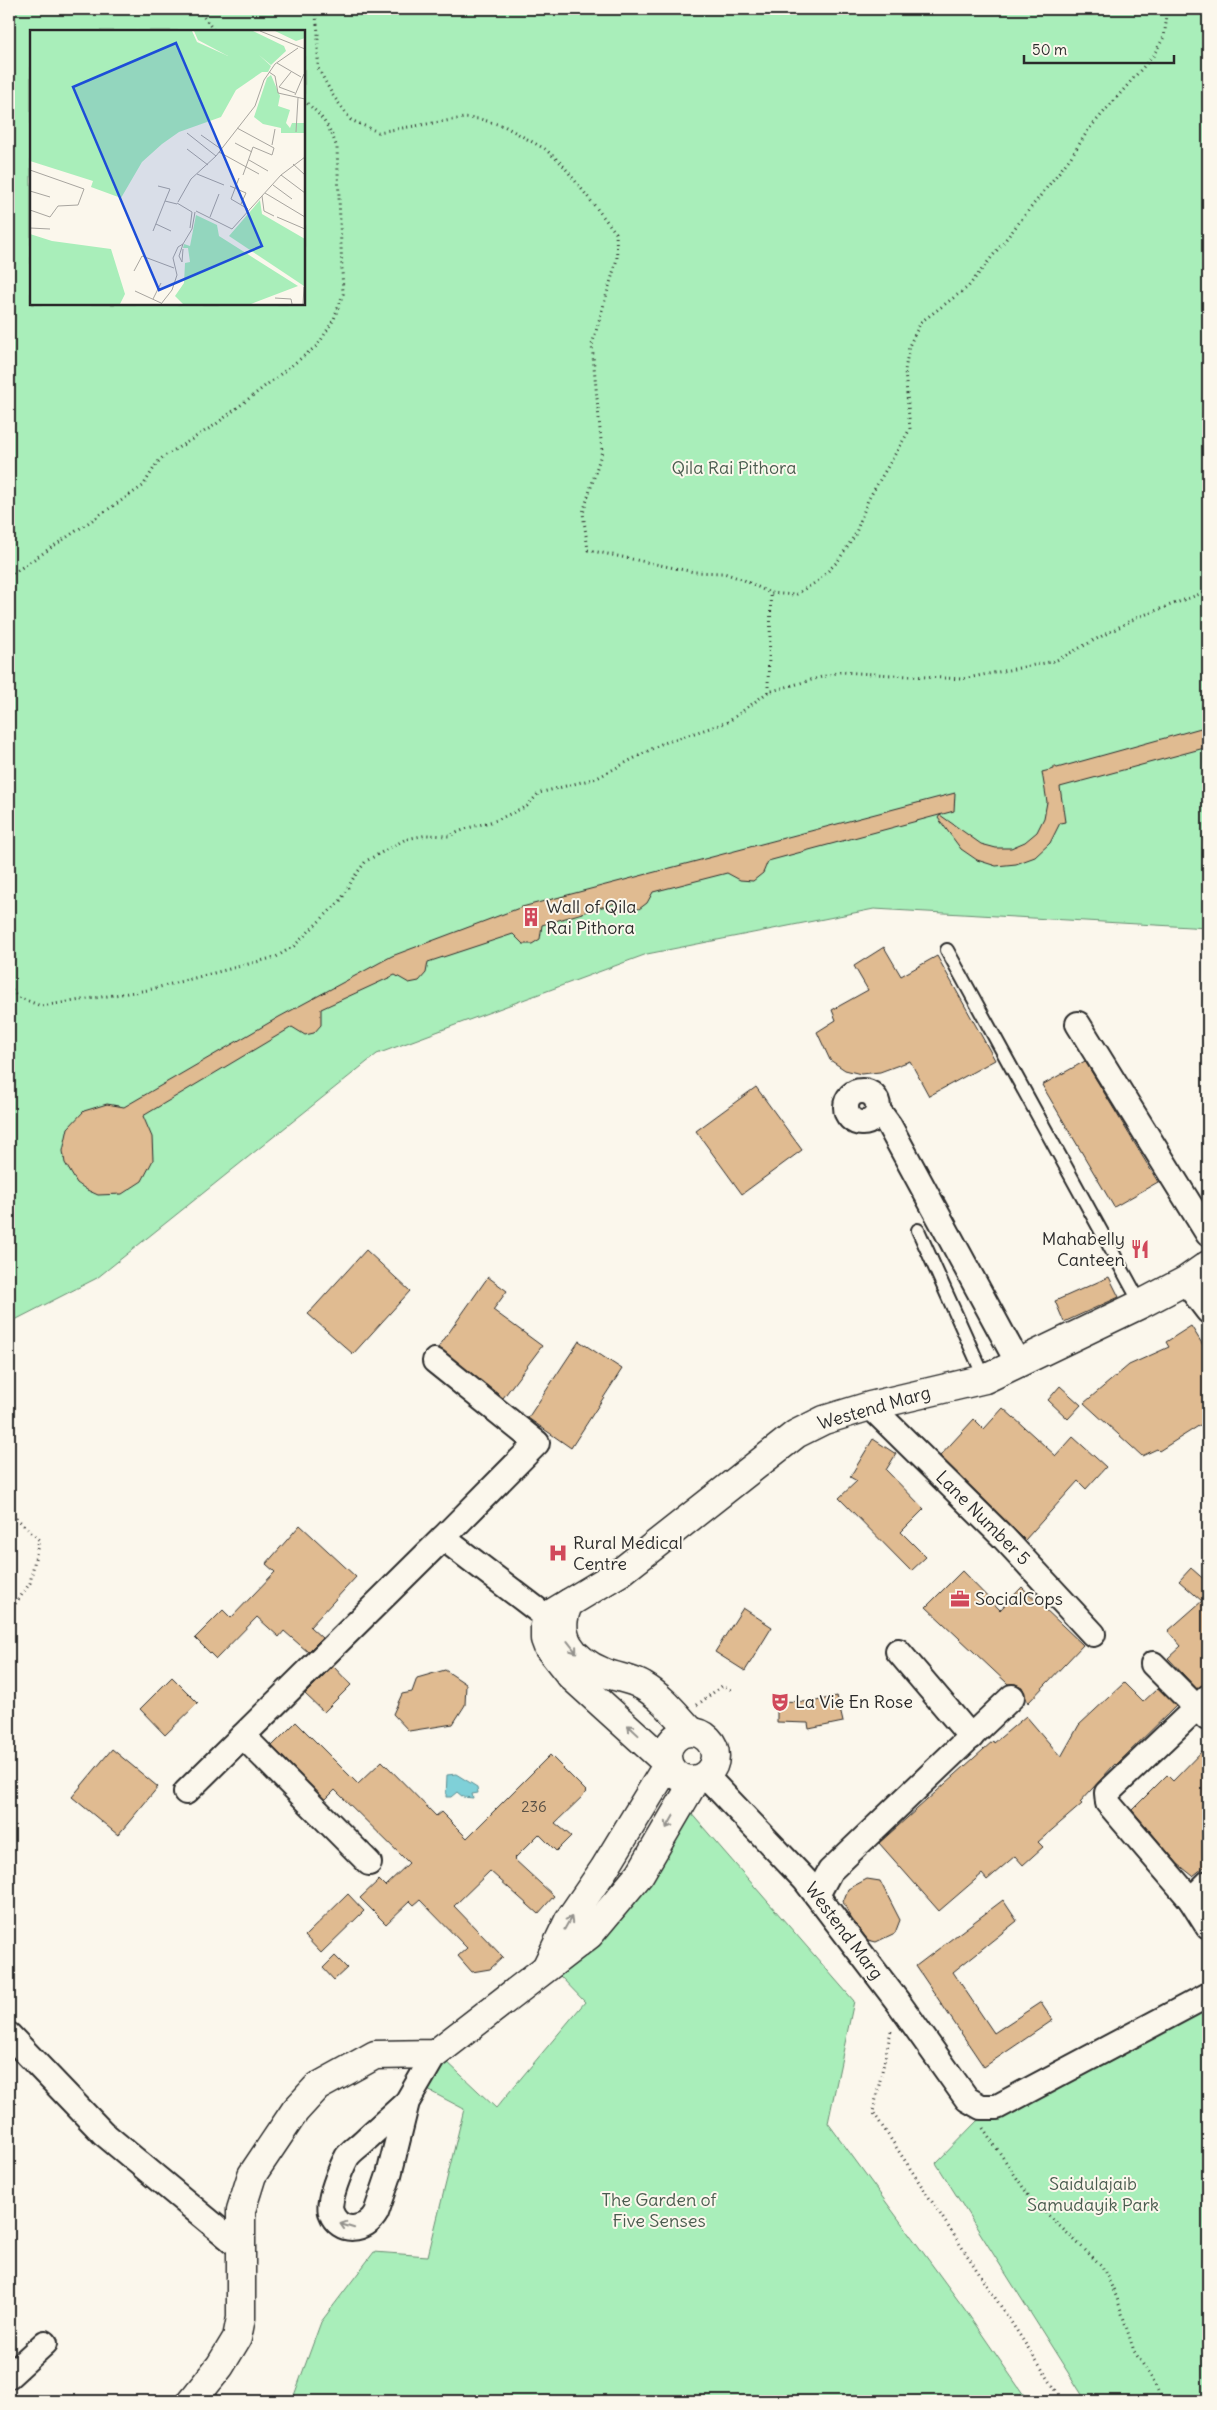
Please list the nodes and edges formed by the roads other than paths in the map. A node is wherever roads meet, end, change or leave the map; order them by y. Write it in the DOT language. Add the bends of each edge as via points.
graph roads {
  1 [pos="947,950"];
  2 [pos="1078,1024"];
  3 [pos="878,1110"];
  4 [pos="918,1230"];
  5 [pos="1208,1234"];
  6 [pos="1208,1265"];
  7 [pos="1185,1281"];
  8 [pos="1141,1304"];
  9 [pos="1208,1311"];
  10 [pos="435,1361"];
  11 [pos="1018,1363"];
  12 [pos="985,1379"];
  13 [pos="870,1406"];
  14 [pos="443,1538"];
  15 [pos="558,1610"];
  16 [pos="1093,1634"];
  17 [pos="898,1650"];
  18 [pos="1154,1664"];
  19 [pos="1012,1697"];
  20 [pos="1204,1708"];
  21 [pos="691,1731"];
  22 [pos="243,1736"];
  23 [pos="971,1737"];
  24 [pos="668,1764"];
  25 [pos="700,1777"];
  26 [pos="186,1792"];
  27 [pos="369,1863"];
  28 [pos="1208,1883"];
  29 [pos="816,1894"];
  30 [pos="1191,1900"];
  31 [pos="1208,1927"];
  32 [pos="547,1966"];
  33 [pos="1208,1995"];
  34 [pos="9,2035"];
  35 [pos="435,2054"];
  36 [pos="407,2102"];
  37 [pos="348,2156"];
  38 [pos="389,2175"];
  39 [pos="240,2247"];
  40 [pos="45,2343"];
  41 [pos="9,2376"];
  42 [pos="192,2401"];
  1 -- 8 [label="lane"];
  2 -- 5 [label="street"];
  3 -- 11 [label="street"];
  4 -- 12 [label="lane"];
  6 -- 7 [label="street, Westend Marg"];
  7 -- 8 [label="street, Westend Marg"];
  7 -- 9 [label="street"];
  8 -- 11 [label="street, Westend Marg"];
  10 -- 14 [label="street" via="537,1443"];
  11 -- 12 [label="street, Westend Marg"];
  12 -- 13 [label="street, Westend Marg"];
  13 -- 15 [label="street, Westend Marg" via="824,1420 796,1434 622,1571"];
  13 -- 16 [label="street, Lane Number 5" via="1003,1537"];
  14 -- 15 [label="street"];
  14 -- 22 [label="street"];
  15 -- 21 [label="street, one-way" via="569,1646 585,1662 603,1672 641,1684 655,1693"];
  24 -- 15 [label="street, Westend Marg, one-way" via="571,1676 548,1647 544,1631"];
  17 -- 23 [label="street"];
  18 -- 20 [label="street"];
  19 -- 23 [label="street"];
  20 -- 30 [label="street" via="1106,1797"];
  21 -- 24 [label="street" via="678,1735 669,1744"];
  21 -- 25 [label="street" via="708,1738 714,1748 713,1766"];
  22 -- 26 [label="street"];
  22 -- 27 [label="street"];
  23 -- 29 [label="street" via="830,1871"];
  24 -- 25 [label="street, Westend Marg" via="678,1776"];
  32 -- 24 [label="street, one-way" via="569,1920"];
  25 -- 29 [label="street, Westend Marg"];
  25 -- 32 [label="street, one-way" via="640,1874 589,1935"];
  28 -- 30 [label="street"];
  29 -- 33 [label="street, Westend Marg" via="967,2099 981,2107 997,2107"];
  30 -- 31 [label="street"];
  32 -- 35 [label="street"];
  34 -- 39 [label="street" via="103,2133"];
  35 -- 36 [label="street"];
  35 -- 39 [label="street" via="374,2055 317,2087 295,2111 252,2174 241,2210"];
  36 -- 37 [label="street"];
  36 -- 38 [label="street"];
  37 -- 38 [label="street" via="356,2149 376,2149 385,2155"];
  38 -- 37 [label="street, one-way" via="373,2218 357,2228 344,2226 334,2218 330,2205"];
  39 -- 42 [label="street" via="238,2338"];
  40 -- 41 [label="street"];
}
